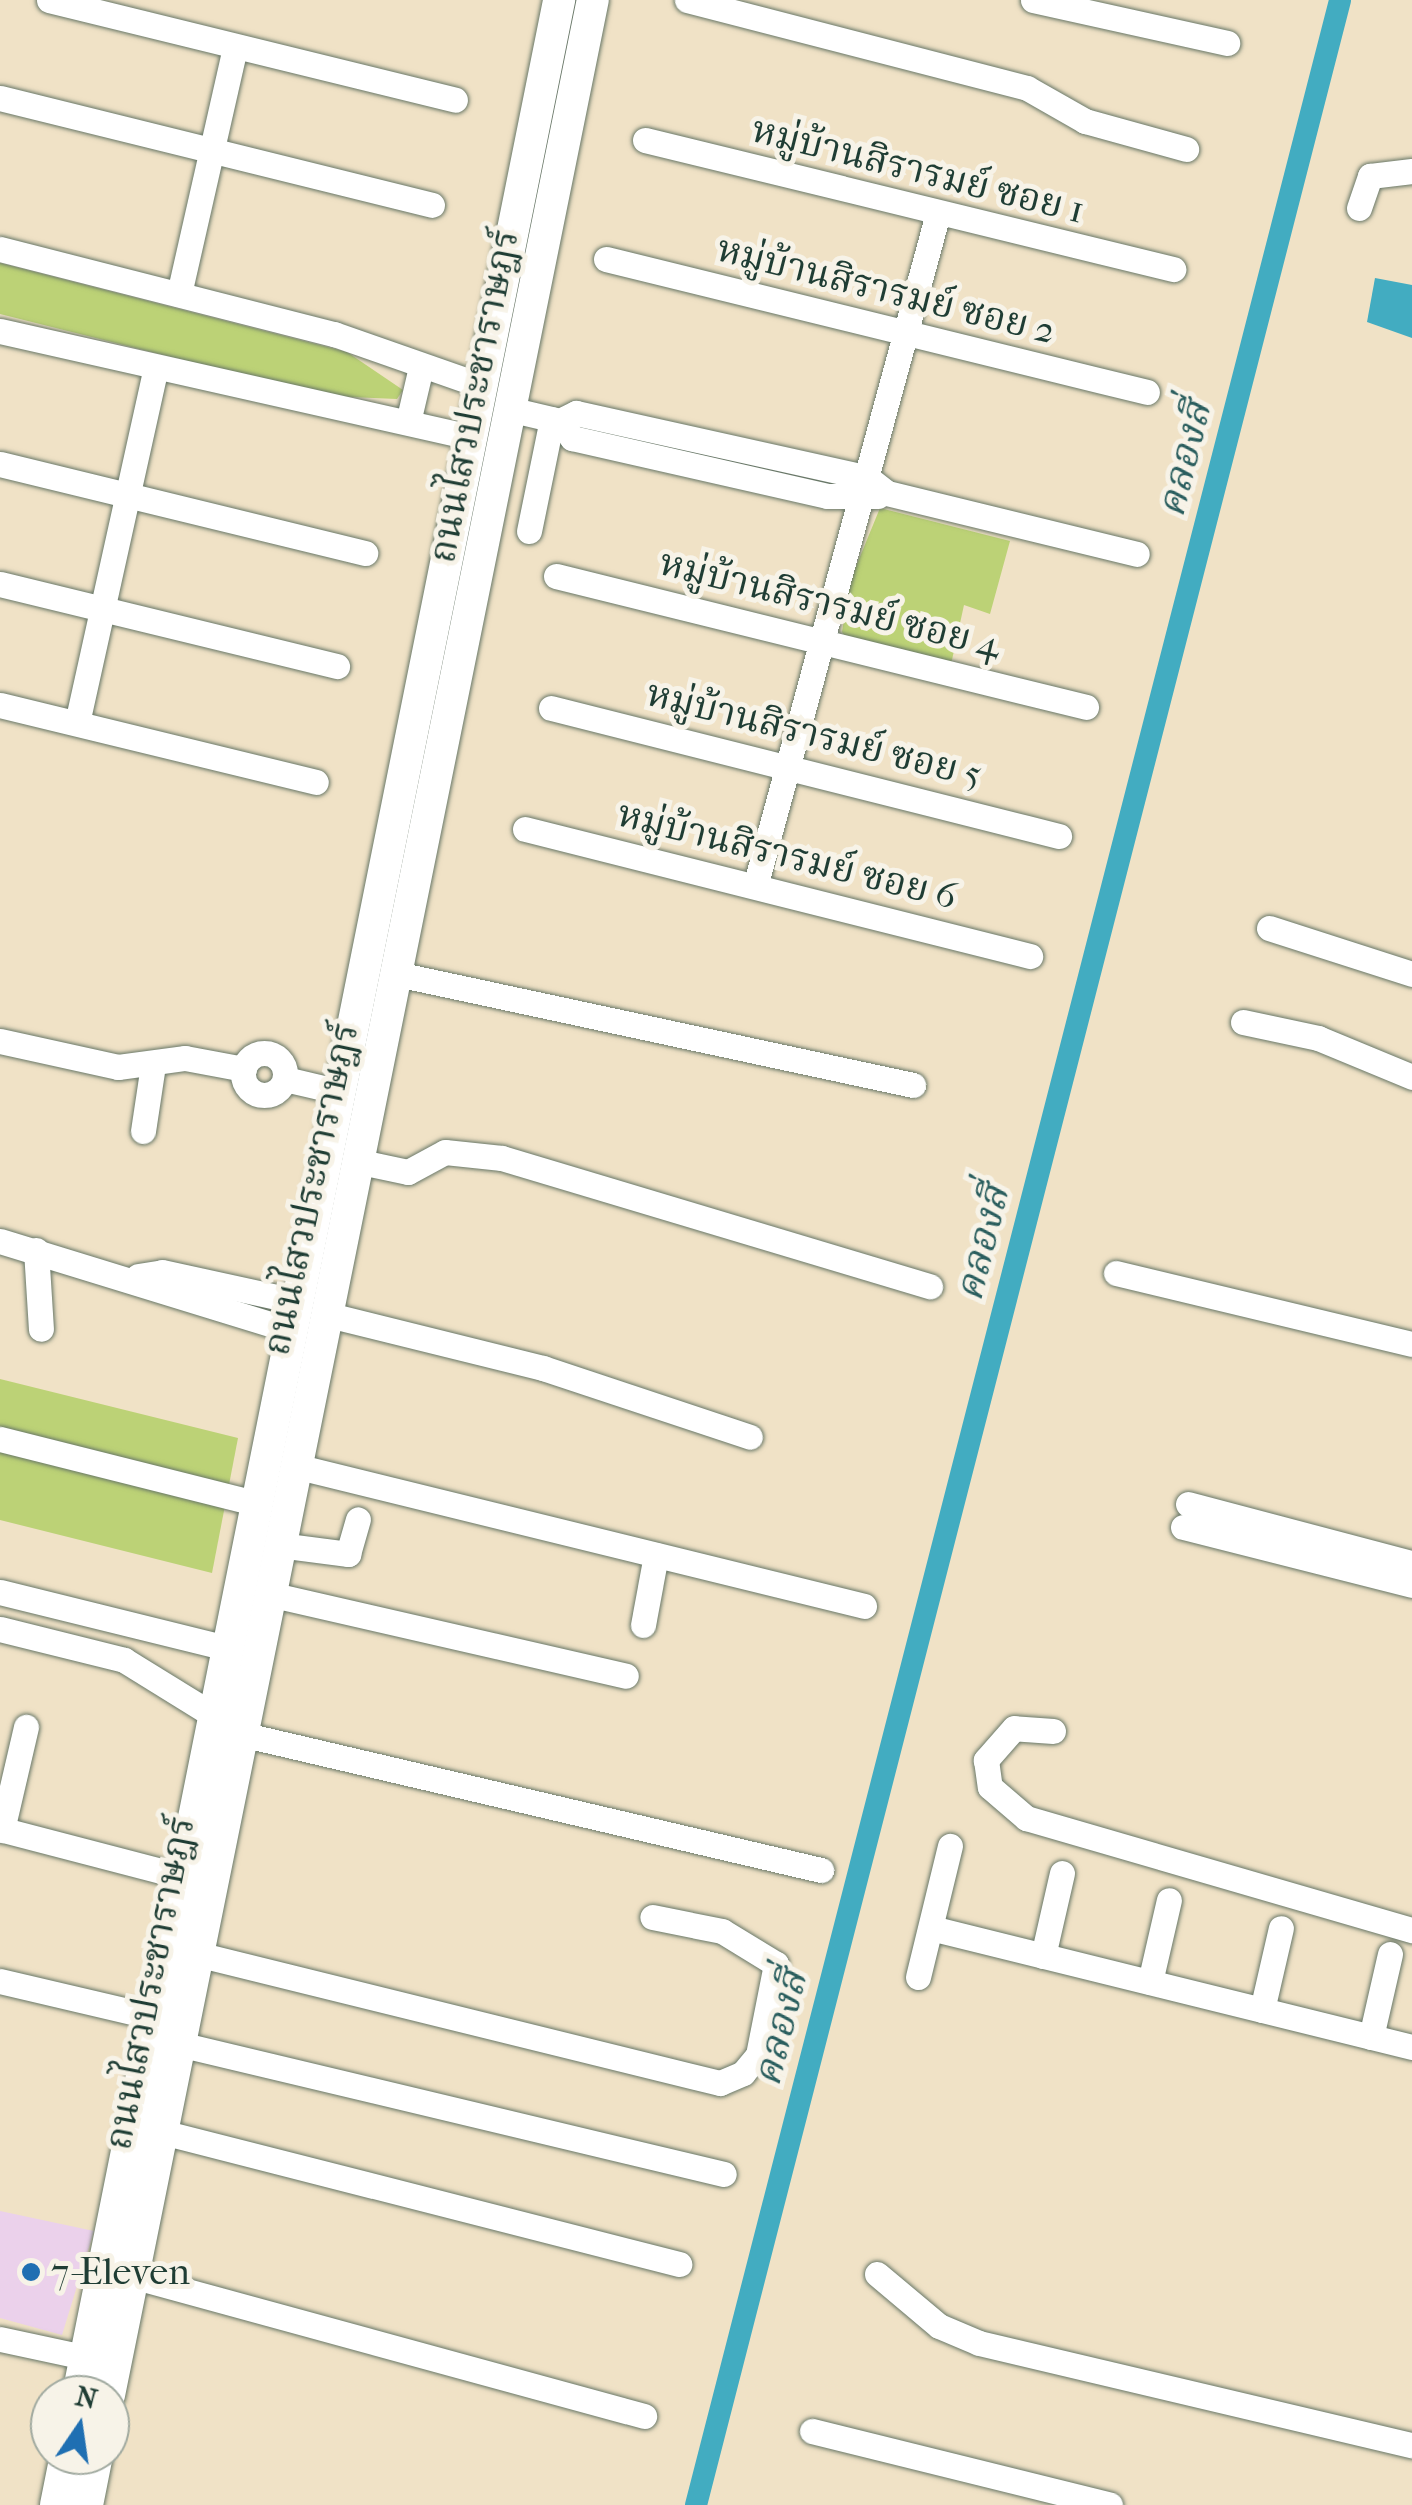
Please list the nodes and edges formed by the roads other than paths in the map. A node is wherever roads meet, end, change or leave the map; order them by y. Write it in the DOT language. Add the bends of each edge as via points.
graph roads {
  1 [pos="49,0"];
  2 [pos="559,0"];
  3 [pos="594,0"];
  4 [pos="686,0"];
  5 [pos="1032,0"];
  6 [pos="1227,43"];
  7 [pos="235,47"];
  8 [pos="0,98"];
  9 [pos="455,100"];
  10 [pos="645,140"];
  11 [pos="1186,149"];
  12 [pos="212,150"];
  13 [pos="1412,171"];
  14 [pos="432,205"];
  15 [pos="1359,208"];
  16 [pos="937,217"];
  17 [pos="0,249"];
  18 [pos="606,259"];
  19 [pos="1173,269"];
  20 [pos="179,294"];
  21 [pos="0,331"];
  22 [pos="905,334"];
  23 [pos="421,367"];
  24 [pos="155,370"];
  25 [pos="480,385"];
  26 [pos="1147,392"];
  27 [pos="513,410"];
  28 [pos="409,418"];
  29 [pos="556,420"];
  30 [pos="669,434"];
  31 [pos="469,436"];
  32 [pos="761,454"];
  33 [pos="665,460"];
  34 [pos="0,464"];
  35 [pos="755,480"];
  36 [pos="872,490"];
  37 [pos="128,494"];
  38 [pos="529,531"];
  39 [pos="365,552"];
  40 [pos="1137,554"];
  41 [pos="556,576"];
  42 [pos="0,584"];
  43 [pos="98,608"];
  44 [pos="820,638"];
  45 [pos="423,664"];
  46 [pos="336,666"];
  47 [pos="460,670"];
  48 [pos="0,704"];
  49 [pos="1086,707"];
  50 [pos="551,708"];
  51 [pos="77,723"];
  52 [pos="787,764"];
  53 [pos="316,782"];
  54 [pos="525,829"];
  55 [pos="1059,836"];
  56 [pos="756,883"];
  57 [pos="1269,928"];
  58 [pos="1030,956"];
  59 [pos="397,974"];
  60 [pos="1412,974"];
  61 [pos="1243,1022"];
  62 [pos="0,1041"];
  63 [pos="154,1065"];
  64 [pos="1412,1077"];
  65 [pos="913,1085"];
  66 [pos="336,1091"];
  67 [pos="143,1131"];
  68 [pos="356,1161"];
  69 [pos="0,1241"];
  70 [pos="36,1250"];
  71 [pos="1116,1273"];
  72 [pos="930,1286"];
  73 [pos="325,1314"];
  74 [pos="292,1315"];
  75 [pos="40,1330"];
  76 [pos="1412,1344"];
  77 [pos="750,1437"];
  78 [pos="0,1439"];
  79 [pos="294,1466"];
  80 [pos="255,1503"];
  81 [pos="358,1519"];
  82 [pos="279,1546"];
  83 [pos="656,1556"];
  84 [pos="1412,1563"];
  85 [pos="1412,1585"];
  86 [pos="0,1592"];
  87 [pos="269,1594"];
  88 [pos="864,1606"];
  89 [pos="66,1608"];
  90 [pos="643,1624"];
  91 [pos="0,1629"];
  92 [pos="56,1642"];
  93 [pos="226,1648"];
  94 [pos="626,1676"];
  95 [pos="213,1715"];
  96 [pos="26,1727"];
  97 [pos="1053,1731"];
  98 [pos="241,1734"];
  99 [pos="1,1830"];
  100 [pos="950,1846"];
  101 [pos="821,1870"];
  102 [pos="1062,1873"];
  103 [pos="181,1876"];
  104 [pos="1169,1900"];
  105 [pos="652,1917"];
  106 [pos="931,1928"];
  107 [pos="1282,1928"];
  108 [pos="1412,1930"];
  109 [pos="197,1954"];
  110 [pos="1390,1954"];
  111 [pos="1043,1956"];
  112 [pos="918,1976"];
  113 [pos="0,1981"];
  114 [pos="1150,1982"];
  115 [pos="1262,2010"];
  116 [pos="153,2017"];
  117 [pos="1370,2037"];
  118 [pos="179,2044"];
  119 [pos="1412,2047"];
  120 [pos="162,2132"];
  121 [pos="724,2174"];
  122 [pos="679,2264"];
  123 [pos="878,2274"];
  124 [pos="132,2276"];
  125 [pos="0,2339"];
  126 [pos="103,2372"];
  127 [pos="644,2416"];
  128 [pos="812,2431"];
  129 [pos="1412,2445"];
  130 [pos="73,2475"];
  131 [pos="91,2475"];
  132 [pos="84,2504"];
  133 [pos="1110,2505"];
  1 -- 7 [label="street"];
  2 -- 25 [label="main road, ถนนไสวประชาราษฎร์"];
  3 -- 27 [label="main road, ถนนไสวประชาราษฎร์"];
  4 -- 11 [label="street" via="1027,88 1085,121"];
  5 -- 6 [label="street"];
  7 -- 9 [label="street"];
  7 -- 12 [label="street"];
  8 -- 12 [label="street"];
  10 -- 16 [label="street, หมู่บ้านสิรารมย์ ซอย 1"];
  12 -- 14 [label="street"];
  12 -- 20 [label="street"];
  13 -- 15 [label="street" via="1370,176"];
  16 -- 19 [label="street, หมู่บ้านสิรารมย์ ซอย 1"];
  16 -- 22 [label="street"];
  17 -- 20 [label="street"];
  18 -- 22 [label="street, หมู่บ้านสิรารมย์ ซอย 2"];
  20 -- 23 [label="street"];
  21 -- 24 [label="street"];
  22 -- 26 [label="street, หมู่บ้านสิรารมย์ ซอย 2"];
  22 -- 36 [label="street"];
  23 -- 25 [label="street"];
  23 -- 28 [label="street"];
  24 -- 28 [label="street" via="314,408"];
  24 -- 37 [label="street"];
  25 -- 31 [label="main road, ถนนไสวประชาราษฎร์"];
  27 -- 29 [label="street"];
  27 -- 47 [label="main road, ถนนไสวประชาราษฎร์"];
  28 -- 31 [label="street"];
  29 -- 30 [label="street" via="576,413"];
  29 -- 33 [label="street" via="572,438"];
  29 -- 38 [label="street"];
  30 -- 32 [label="street"];
  30 -- 33 [label="street"];
  31 -- 45 [label="main road, ถนนไสวประชาราษฎร์"];
  32 -- 35 [label="street"];
  32 -- 36 [label="street"];
  33 -- 35 [label="street"];
  34 -- 37 [label="street"];
  35 -- 36 [label="street"];
  36 -- 40 [label="street"];
  36 -- 44 [label="street"];
  37 -- 39 [label="street"];
  37 -- 43 [label="street"];
  41 -- 44 [label="street, หมู่บ้านสิรารมย์ ซอย 4"];
  42 -- 43 [label="street"];
  43 -- 46 [label="street"];
  43 -- 51 [label="street"];
  44 -- 49 [label="street, หมู่บ้านสิรารมย์ ซอย 4"];
  44 -- 52 [label="street"];
  45 -- 47 [label="main road"];
  45 -- 66 [label="main road, ถนนไสวประชาราษฎร์"];
  47 -- 59 [label="main road, ถนนไสวประชาราษฎร์"];
  48 -- 51 [label="street"];
  50 -- 52 [label="street, หมู่บ้านสิรารมย์ ซอย 5"];
  51 -- 53 [label="street"];
  52 -- 55 [label="street, หมู่บ้านสิรารมย์ ซอย 5"];
  52 -- 56 [label="street"];
  54 -- 56 [label="street, หมู่บ้านสิรารมย์ ซอย 6"];
  56 -- 58 [label="street, หมู่บ้านสิรารมย์ ซอย 6"];
  57 -- 60 [label="street"];
  59 -- 65 [label="street"];
  59 -- 68 [label="main road, ถนนไสวประชาราษฎร์"];
  61 -- 64 [label="street" via="1318,1038"];
  62 -- 63 [label="street"];
  63 -- 66 [label="street" via="185,1058 244,1070 269,1054 285,1079"];
  63 -- 67 [label="street"];
  66 -- 74 [label="main road, ถนนไสวประชาราษฎร์"];
  68 -- 72 [label="street" via="408,1172 445,1152 502,1158"];
  68 -- 73 [label="main road, ถนนไสวประชาราษฎร์"];
  69 -- 70 [label="street"];
  70 -- 74 [label="street" via="138,1276 197,1307"];
  70 -- 75 [label="street"];
  71 -- 76 [label="street"];
  73 -- 77 [label="street" via="543,1368"];
  73 -- 79 [label="main road, ถนนไสวประชาราษฎร์"];
  74 -- 80 [label="main road, ถนนไสวประชาราษฎร์"];
  78 -- 80 [label="street"];
  79 -- 82 [label="main road, ถนนไสวประชาราษฎร์"];
  79 -- 83 [label="street"];
  80 -- 93 [label="main road, ถนนไสวประชาราษฎร์"];
  81 -- 82 [label="street" via="348,1554"];
  82 -- 87 [label="main road, ถนนไสวประชาราษฎร์"];
  83 -- 88 [label="street"];
  83 -- 90 [label="street"];
  84 -- 85 [label="street" via="1186,1515"];
  86 -- 89 [label="street"];
  87 -- 94 [label="street"];
  87 -- 98 [label="main road, ถนนไสวประชาราษฎร์"];
  89 -- 92 [label="street"];
  89 -- 93 [label="street"];
  91 -- 92 [label="street"];
  92 -- 95 [label="street" via="124,1660"];
  93 -- 95 [label="main road, ถนนไสวประชาราษฎร์"];
  95 -- 103 [label="main road, ถนนไสวประชาราษฎร์"];
  96 -- 99 [label="street"];
  97 -- 108 [label="street" via="1014,1728 986,1760 990,1787 1026,1818"];
  98 -- 101 [label="street"];
  98 -- 109 [label="main road, ถนนไสวประชาราษฎร์"];
  99 -- 103 [label="street"];
  100 -- 106 [label="street"];
  102 -- 111 [label="street"];
  103 -- 116 [label="main road, ถนนไสวประชาราษฎร์"];
  104 -- 114 [label="street"];
  105 -- 109 [label="street" via="722,1930 776,1964 758,2056 742,2073 720,2083"];
  106 -- 111 [label="street"];
  106 -- 112 [label="street"];
  107 -- 115 [label="street"];
  109 -- 118 [label="main road, ถนนไสวประชาราษฎร์"];
  110 -- 117 [label="street"];
  111 -- 114 [label="street"];
  113 -- 116 [label="street"];
  114 -- 115 [label="street"];
  115 -- 117 [label="street"];
  116 -- 126 [label="main road, ถนนไสวประชาราษฎร์"];
  117 -- 119 [label="street"];
  118 -- 120 [label="main road, ถนนไสวประชาราษฎร์"];
  118 -- 121 [label="street"];
  120 -- 122 [label="street"];
  120 -- 124 [label="main road, ถนนไสวประชาราษฎร์"];
  123 -- 129 [label="street" via="938,2326 979,2343"];
  124 -- 126 [label="main road, ถนนไสวประชาราษฎร์"];
  124 -- 127 [label="street"];
  125 -- 126 [label="street"];
  128 -- 133 [label="street"];
  130 -- 132 [label="main road"];
  131 -- 132 [label="main road"];
}
